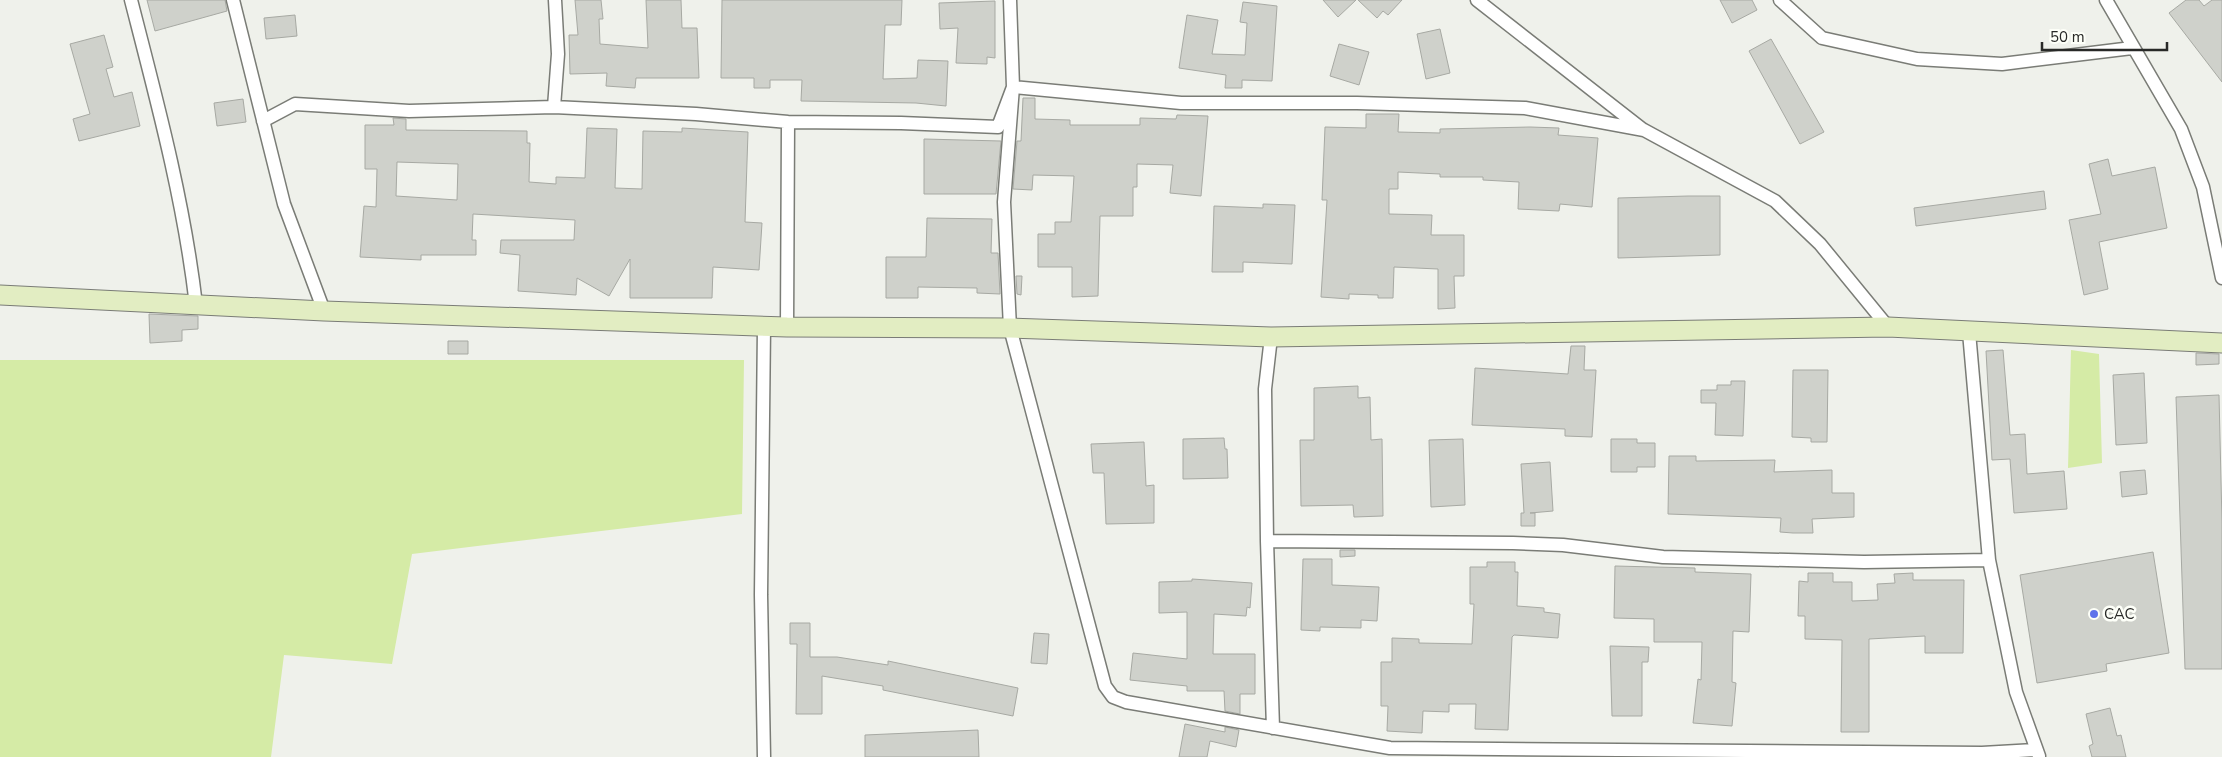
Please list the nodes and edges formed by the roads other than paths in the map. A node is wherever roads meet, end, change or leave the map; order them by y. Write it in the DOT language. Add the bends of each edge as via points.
graph roads {
  1 [pos="131,0"];
  2 [pos="232,0"];
  3 [pos="555,0"];
  4 [pos="1010,0"];
  5 [pos="1477,0"];
  6 [pos="1780,0"];
  7 [pos="2106,0"];
  8 [pos="2132,48"];
  9 [pos="1013,87"];
  10 [pos="554,107"];
  11 [pos="263,121"];
  12 [pos="788,122"];
  13 [pos="1644,130"];
  14 [pos="2222,278"];
  15 [pos="0,295"];
  16 [pos="196,305"];
  17 [pos="324,311"];
  18 [pos="764,327"];
  19 [pos="787,327"];
  20 [pos="1888,327"];
  21 [pos="1010,328"];
  22 [pos="1969,332"];
  23 [pos="1271,337"];
  24 [pos="2222,343"];
  25 [pos="1267,541"];
  26 [pos="1989,560"];
  27 [pos="1273,728"];
  28 [pos="1389,752"];
  29 [pos="1567,753"];
  30 [pos="2038,754"];
  31 [pos="1788,755"];
  32 [pos="1983,755"];
  33 [pos="764,757"];
  1 -- 16 [label="street" via="173,166"];
  2 -- 11 [label="street"];
  3 -- 10 [label="street" via="558,54"];
  4 -- 9 [label="street"];
  5 -- 13 [label="street"];
  6 -- 8 [label="street" via="1822,38 1917,59 2002,64"];
  7 -- 8 [label="street"];
  8 -- 14 [label="street" via="2181,129 2203,187"];
  9 -- 12 [label="street" via="998,127"];
  9 -- 13 [label="street" via="1181,103 1357,103 1525,108"];
  9 -- 21 [label="street" via="1004,202"];
  10 -- 11 [label="street" via="408,111 295,104"];
  10 -- 12 [label="street"];
  11 -- 17 [label="street" via="284,204"];
  12 -- 19 [label="street"];
  13 -- 20 [label="street" via="1775,201 1820,244"];
  15 -- 16 [label="main road"];
  16 -- 17 [label="main road"];
  17 -- 18 [label="main road"];
  18 -- 19 [label="main road"];
  18 -- 33 [label="street" via="761,595"];
  19 -- 21 [label="main road"];
  20 -- 22 [label="main road"];
  20 -- 23 [label="main road"];
  21 -- 23 [label="main road"];
  21 -- 27 [label="street" via="1109,693 1126,702"];
  22 -- 24 [label="main road"];
  22 -- 26 [label="street"];
  23 -- 25 [label="street" via="1265,389"];
  25 -- 26 [label="street" via="1563,545 1663,557 1864,562"];
  25 -- 27 [label="street"];
  26 -- 30 [label="street" via="2016,692"];
  27 -- 28 [label="street"];
  28 -- 29 [label="street"];
  29 -- 31 [label="street"];
  30 -- 32 [label="street"];
  31 -- 32 [label="street"];
}
